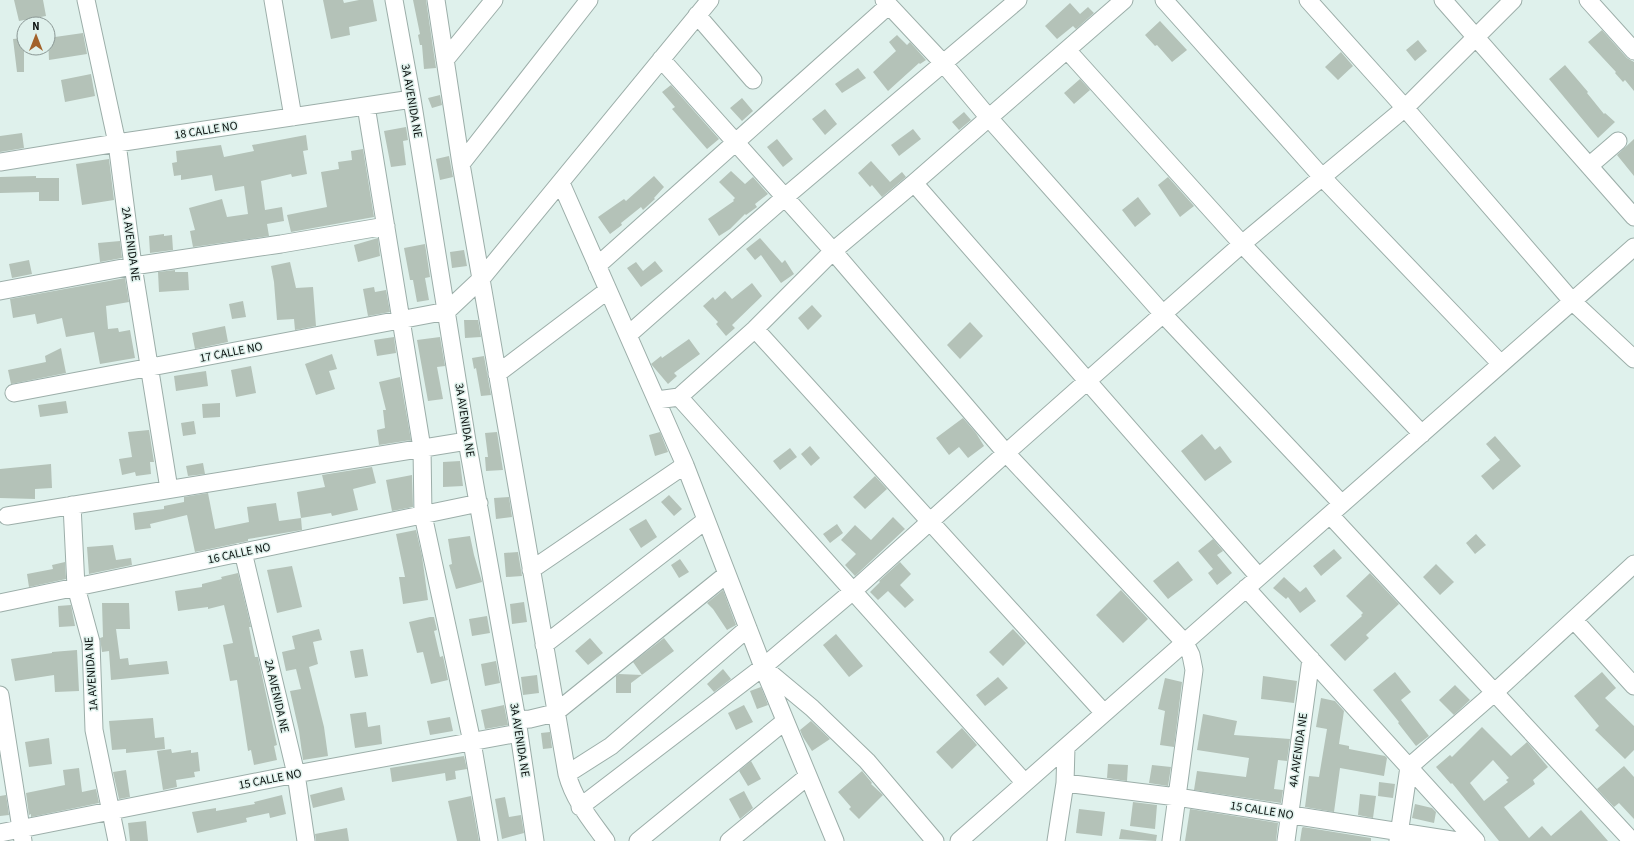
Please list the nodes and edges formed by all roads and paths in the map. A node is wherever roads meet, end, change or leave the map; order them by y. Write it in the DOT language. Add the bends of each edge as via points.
graph roads {
  1 [pos="86,0"];
  2 [pos="273,0"];
  3 [pos="394,0"];
  4 [pos="436,0"];
  5 [pos="494,0"];
  6 [pos="589,0"];
  7 [pos="710,0"];
  8 [pos="1018,0"];
  9 [pos="1124,0"];
  10 [pos="1164,0"];
  11 [pos="1308,0"];
  12 [pos="1443,0"];
  13 [pos="1513,0"];
  14 [pos="1588,0"];
  15 [pos="886,3"];
  16 [pos="697,15"];
  17 [pos="1475,38"];
  18 [pos="1067,50"];
  19 [pos="1634,51"];
  20 [pos="660,59"];
  21 [pos="445,60"];
  22 [pos="943,63"];
  23 [pos="753,80"];
  24 [pos="412,99"];
  25 [pos="366,106"];
  26 [pos="1404,108"];
  27 [pos="294,117"];
  28 [pos="989,118"];
  29 [pos="1618,141"];
  30 [pos="117,143"];
  31 [pos="736,143"];
  32 [pos="0,162"];
  33 [pos="461,164"];
  34 [pos="1589,166"];
  35 [pos="1322,177"];
  36 [pos="561,183"];
  37 [pos="914,183"];
  38 [pos="785,198"];
  39 [pos="1634,217"];
  40 [pos="386,226"];
  41 [pos="1242,244"];
  42 [pos="1634,247"];
  43 [pos="833,251"];
  44 [pos="133,266"];
  45 [pos="597,266"];
  46 [pos="480,279"];
  47 [pos="608,290"];
  48 [pos="0,291"];
  49 [pos="1572,302"];
  50 [pos="447,311"];
  51 [pos="1163,314"];
  52 [pos="402,319"];
  53 [pos="755,329"];
  54 [pos="628,335"];
  55 [pos="1634,359"];
  56 [pos="1501,364"];
  57 [pos="149,367"];
  58 [pos="497,374"];
  59 [pos="1086,382"];
  60 [pos="14,393"];
  61 [pos="679,397"];
  62 [pos="657,400"];
  63 [pos="1422,434"];
  64 [pos="467,441"];
  65 [pos="422,448"];
  66 [pos="1006,453"];
  67 [pos="685,465"];
  68 [pos="169,489"];
  69 [pos="479,503"];
  70 [pos="1342,504"];
  71 [pos="72,505"];
  72 [pos="423,515"];
  73 [pos="1330,515"];
  74 [pos="7,516"];
  75 [pos="706,520"];
  76 [pos="931,521"];
  77 [pos="243,552"];
  78 [pos="1634,564"];
  79 [pos="531,570"];
  80 [pos="727,574"];
  81 [pos="1252,583"];
  82 [pos="76,587"];
  83 [pos="853,591"];
  84 [pos="0,603"];
  85 [pos="1574,620"];
  86 [pos="748,628"];
  87 [pos="1185,643"];
  88 [pos="544,645"];
  89 [pos="1311,660"];
  90 [pos="763,667"];
  91 [pos="1634,686"];
  92 [pos="1495,692"];
  93 [pos="0,696"];
  94 [pos="555,713"];
  95 [pos="1104,713"];
  96 [pos="785,721"];
  97 [pos="518,726"];
  98 [pos="472,742"];
  99 [pos="1066,747"];
  100 [pos="1409,767"];
  101 [pos="296,774"];
  102 [pos="567,774"];
  103 [pos="808,776"];
  104 [pos="1025,783"];
  105 [pos="1065,783"];
  106 [pos="1177,797"];
  107 [pos="580,807"];
  108 [pos="111,810"];
  109 [pos="1289,814"];
  110 [pos="0,833"];
  111 [pos="22,835"];
  112 [pos="1399,836"];
  113 [pos="830,838"];
  114 [pos="117,841"];
  115 [pos="306,841"];
  116 [pos="489,841"];
  117 [pos="535,841"];
  118 [pos="606,841"];
  119 [pos="638,841"];
  120 [pos="729,841"];
  121 [pos="935,841"];
  122 [pos="959,841"];
  123 [pos="1056,841"];
  124 [pos="1171,841"];
  125 [pos="1286,841"];
  126 [pos="1458,841"];
  127 [pos="1476,841"];
  128 [pos="1632,841"];
  1 -- 30 [label="street, 2A AVENIDA NE"];
  2 -- 27 [label="street"];
  3 -- 24 [label="street, 3A AVENIDA NE"];
  4 -- 21 [label="street"];
  5 -- 21 [label="street"];
  6 -- 33 [label="street"];
  7 -- 16 [label="street"];
  8 -- 22 [label="street"];
  9 -- 18 [label="street"];
  10 -- 35 [label="street"];
  11 -- 26 [label="street"];
  12 -- 17 [label="street"];
  13 -- 17 [label="street"];
  14 -- 19 [label="street"];
  15 -- 22 [label="street"];
  15 -- 31 [label="street"];
  16 -- 20 [label="street"];
  16 -- 23 [label="street"];
  17 -- 26 [label="street"];
  17 -- 34 [label="street"];
  18 -- 28 [label="street"];
  18 -- 41 [label="street"];
  20 -- 31 [label="street"];
  20 -- 36 [label="street"];
  21 -- 33 [label="street"];
  22 -- 28 [label="street"];
  22 -- 38 [label="street"];
  24 -- 25 [label="street, 18 CALLE NO"];
  24 -- 50 [label="street, 3A AVENIDA NE"];
  25 -- 27 [label="street, 18 CALLE NO"];
  25 -- 40 [label="street"];
  26 -- 35 [label="street"];
  26 -- 49 [label="street"];
  27 -- 30 [label="street, 18 CALLE NO"];
  28 -- 37 [label="street"];
  28 -- 51 [label="street"];
  29 -- 34 [label="street"];
  30 -- 32 [label="street, 18 CALLE NO"];
  30 -- 44 [label="street, 2A AVENIDA NE"];
  31 -- 38 [label="street"];
  31 -- 45 [label="street"];
  33 -- 46 [label="street"];
  34 -- 39 [label="street"];
  35 -- 41 [label="street"];
  35 -- 56 [label="street"];
  36 -- 45 [label="street"];
  36 -- 46 [label="street"];
  37 -- 43 [label="street"];
  37 -- 59 [label="street"];
  38 -- 43 [label="street"];
  38 -- 54 [label="street"];
  40 -- 44 [label="street"];
  40 -- 52 [label="street"];
  41 -- 51 [label="street"];
  41 -- 63 [label="street"];
  42 -- 49 [label="street"];
  43 -- 53 [label="street"];
  43 -- 66 [label="street"];
  44 -- 48 [label="street"];
  44 -- 57 [label="street, 2A AVENIDA NE"];
  45 -- 47 [label="street"];
  46 -- 50 [label="street"];
  46 -- 58 [label="street"];
  47 -- 54 [label="street"];
  47 -- 58 [label="street"];
  49 -- 55 [label="street"];
  49 -- 56 [label="street"];
  50 -- 52 [label="street, 17 CALLE NO"];
  50 -- 64 [label="street, 3A AVENIDA NE"];
  51 -- 59 [label="street"];
  51 -- 70 [label="street"];
  52 -- 57 [label="street, 17 CALLE NO"];
  52 -- 65 [label="street"];
  53 -- 61 [label="street"];
  53 -- 76 [label="street"];
  54 -- 62 [label="street"];
  56 -- 63 [label="street"];
  57 -- 60 [label="street, 17 CALLE NO"];
  57 -- 68 [label="street, 2A AVENIDA NE"];
  58 -- 79 [label="street"];
  59 -- 66 [label="street"];
  59 -- 81 [label="street"];
  61 -- 62 [label="street"];
  61 -- 83 [label="street"];
  62 -- 67 [label="street"];
  63 -- 70 [label="street"];
  64 -- 65 [label="street"];
  64 -- 69 [label="street, 3A AVENIDA NE"];
  65 -- 68 [label="street"];
  65 -- 72 [label="street"];
  66 -- 76 [label="street"];
  66 -- 87 [label="street"];
  67 -- 75 [label="street"];
  67 -- 79 [label="street"];
  68 -- 71 [label="street"];
  69 -- 72 [label="street, 16 CALLE NO"];
  69 -- 97 [label="street, 3A AVENIDA NE"];
  70 -- 73 [label="street"];
  71 -- 74 [label="street"];
  71 -- 82 [label="street, 1A AVENIDA NE"];
  72 -- 77 [label="street, 16 CALLE NO"];
  72 -- 98 [label="street"];
  73 -- 81 [label="street"];
  73 -- 92 [label="street"];
  75 -- 80 [label="street"];
  75 -- 88 [label="street"];
  76 -- 83 [label="street"];
  76 -- 95 [label="street"];
  77 -- 82 [label="street, 16 CALLE NO"];
  77 -- 101 [label="street, 2A AVENIDA NE"];
  78 -- 85 [label="street"];
  79 -- 88 [label="street"];
  80 -- 86 [label="street"];
  80 -- 94 [label="street"];
  81 -- 87 [label="street"];
  81 -- 89 [label="street"];
  82 -- 84 [label="street, 16 CALLE NO"];
  82 -- 108 [label="street, 1A AVENIDA NE" via="91,642 94,730"];
  83 -- 90 [label="street"];
  83 -- 104 [label="street"];
  85 -- 91 [label="street"];
  85 -- 92 [label="street"];
  86 -- 90 [label="street"];
  86 -- 102 [label="street" via="611,746"];
  87 -- 95 [label="street"];
  87 -- 106 [label="street" via="1194,670"];
  88 -- 94 [label="street"];
  89 -- 100 [label="street"];
  89 -- 109 [label="street, 4A AVENIDA NE"];
  90 -- 96 [label="street"];
  90 -- 107 [label="street"];
  90 -- 121 [label="street" via="812,708 867,761"];
  92 -- 100 [label="street"];
  92 -- 128 [label="street"];
  93 -- 111 [label="street"];
  94 -- 97 [label="street, 15 CALLE NO" via="530,719"];
  94 -- 102 [label="street"];
  95 -- 99 [label="street"];
  96 -- 103 [label="street"];
  96 -- 119 [label="street"];
  97 -- 98 [label="street, 15 CALLE NO"];
  97 -- 117 [label="street, 3A AVENIDA NE"];
  98 -- 101 [label="street, 15 CALLE NO"];
  98 -- 116 [label="street"];
  99 -- 104 [label="street"];
  99 -- 105 [label="street"];
  100 -- 112 [label="street"];
  100 -- 127 [label="street"];
  101 -- 108 [label="street, 15 CALLE NO"];
  101 -- 115 [label="street, 2A AVENIDA NE"];
  102 -- 107 [label="street"];
  103 -- 113 [label="street"];
  103 -- 120 [label="street"];
  104 -- 122 [label="street"];
  105 -- 106 [label="street, 15 CALLE NO"];
  105 -- 123 [label="street"];
  106 -- 109 [label="street, 15 CALLE NO"];
  106 -- 124 [label="street"];
  107 -- 118 [label="street"];
  108 -- 111 [label="street, 15 CALLE NO"];
  108 -- 114 [label="street, 1A AVENIDA NE"];
  109 -- 112 [label="street, 15 CALLE NO"];
  109 -- 125 [label="street, 4A AVENIDA NE"];
  110 -- 111 [label="street, 15 CALLE NO"];
  112 -- 126 [label="street, 15 CALLE NO"];
}
